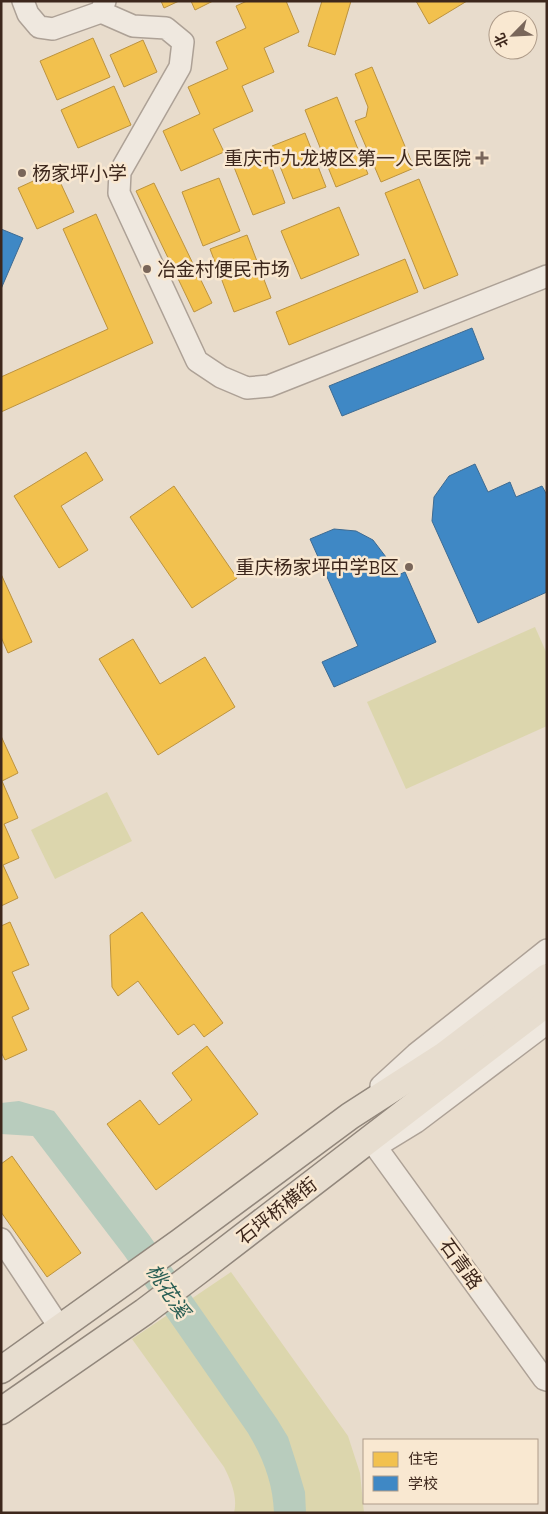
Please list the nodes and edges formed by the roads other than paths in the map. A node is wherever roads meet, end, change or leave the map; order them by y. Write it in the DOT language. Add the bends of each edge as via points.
graph roads {
  1 [pos="23,1"];
  2 [pos="103,7"];
  3 [pos="547,276"];
  4 [pos="547,950"];
  5 [pos="547,978"];
  6 [pos="547,1003"];
  7 [pos="547,1023"];
  8 [pos="350,1116"];
  9 [pos="376,1147"];
  10 [pos="330,1169"];
  11 [pos="1,1239"];
  12 [pos="60,1328"];
  13 [pos="1,1370"];
  14 [pos="547,1380"];
  15 [pos="1,1411"];
  1 -- 2 [label="street" via="28,14 39,27 53,29"];
  2 -- 3 [label="street" via="133,26 166,28 183,42 180,67 120,172 119,194 197,361 221,377 247,388 269,386"];
  4 -- 8 [label="street" via="416,1054"];
  5 -- 8 [label="main road, 石坪桥横街" via="443,1056"];
  6 -- 10 [label="main road, 石坪桥横街"];
  7 -- 9 [label="street" via="416,1122"];
  8 -- 12 [label="main road, 石坪桥横街"];
  9 -- 10 [label="street"];
  9 -- 14 [label="street, 石青路"];
  10 -- 15 [label="main road, 石坪桥横街" via="144,1312"];
  11 -- 12 [label="street"];
  12 -- 13 [label="main road, 石坪桥横街"];
}
